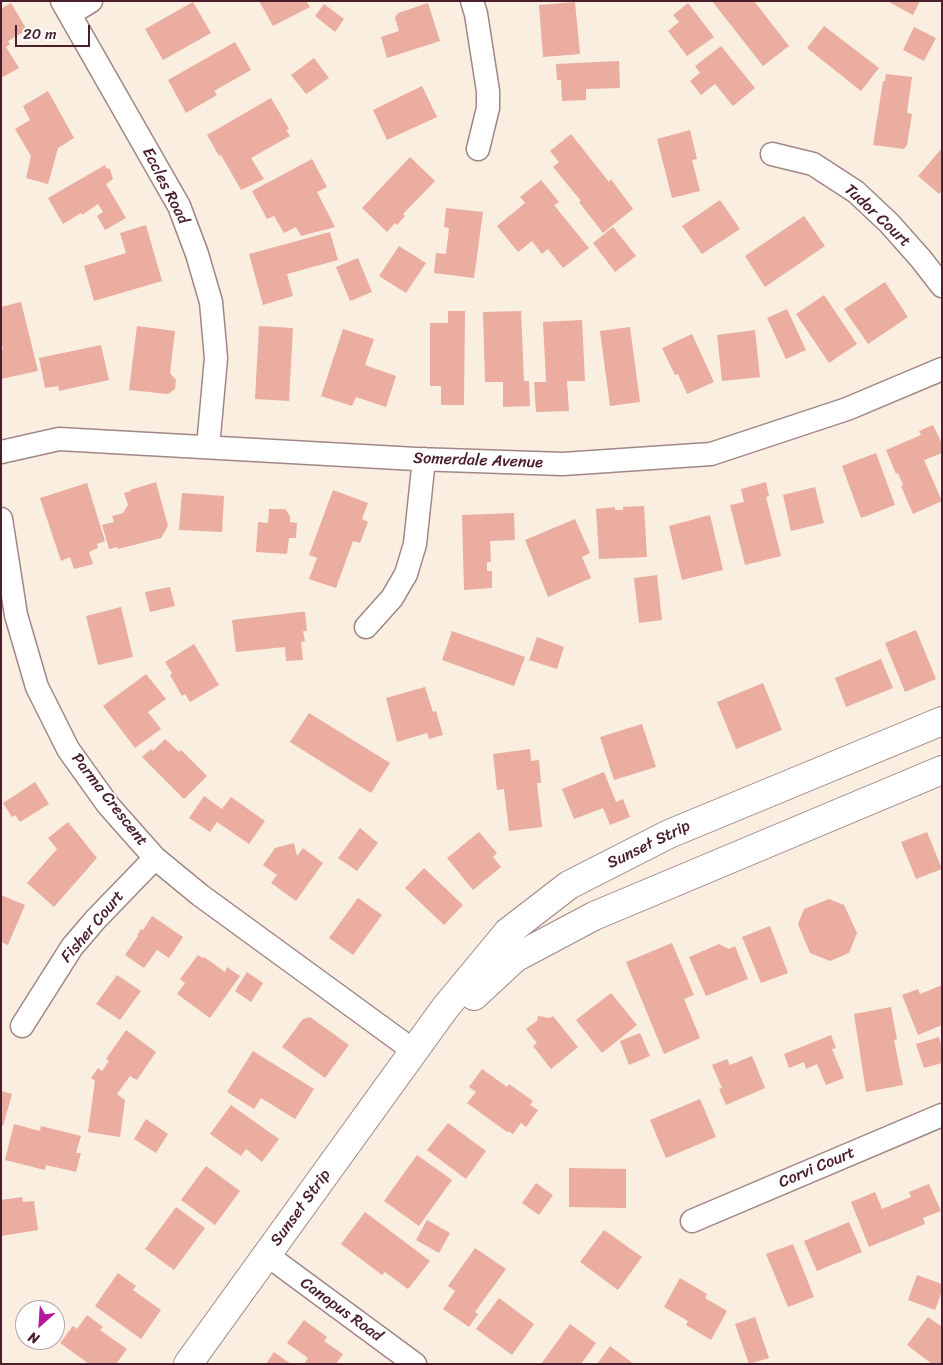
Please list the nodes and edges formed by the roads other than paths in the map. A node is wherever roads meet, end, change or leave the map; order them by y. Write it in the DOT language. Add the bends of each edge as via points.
graph roads {
  1 [pos="91,1"];
  2 [pos="472,1"];
  3 [pos="66,8"];
  4 [pos="478,149"];
  5 [pos="772,154"];
  6 [pos="942,286"];
  7 [pos="942,369"];
  8 [pos="208,447"];
  9 [pos="1,452"];
  10 [pos="424,459"];
  11 [pos="1,519"];
  12 [pos="366,627"];
  13 [pos="942,721"];
  14 [pos="942,770"];
  15 [pos="154,858"];
  16 [pos="22,1026"];
  17 [pos="414,1052"];
  18 [pos="942,1115"];
  19 [pos="692,1221"];
  20 [pos="267,1255"];
  21 [pos="188,1364"];
  22 [pos="415,1364"];
  1 -- 3 [label="street"];
  2 -- 4 [label="street" via="488,91 488,108"];
  3 -- 8 [label="street, Eccles Road" via="178,206 197,254 210,302 216,358"];
  5 -- 6 [label="street, Tudor Court" via="813,164 856,192 889,223"];
  7 -- 10 [label="street, Somerdale Avenue" via="847,409 711,454 563,464"];
  8 -- 9 [label="street, Somerdale Avenue" via="59,439"];
  8 -- 10 [label="street, Somerdale Avenue"];
  10 -- 12 [label="street" via="415,544 406,574 392,598"];
  11 -- 15 [label="street, Parma Crescent" via="16,614 37,687 68,749 108,805"];
  13 -- 17 [label="street, Sunset Strip" via="669,834 569,885 508,932 445,1008"];
  14 -- 17 [label="street, Sunset Strip" via="594,916 514,958"];
  15 -- 16 [label="street, Fisher Court" via="72,946"];
  15 -- 17 [label="street, Parma Crescent"];
  17 -- 20 [label="street, Sunset Strip"];
  18 -- 19 [label="street, Corvi Court"];
  20 -- 21 [label="street, Sunset Strip"];
  20 -- 22 [label="street, Canopus Road"];
}
